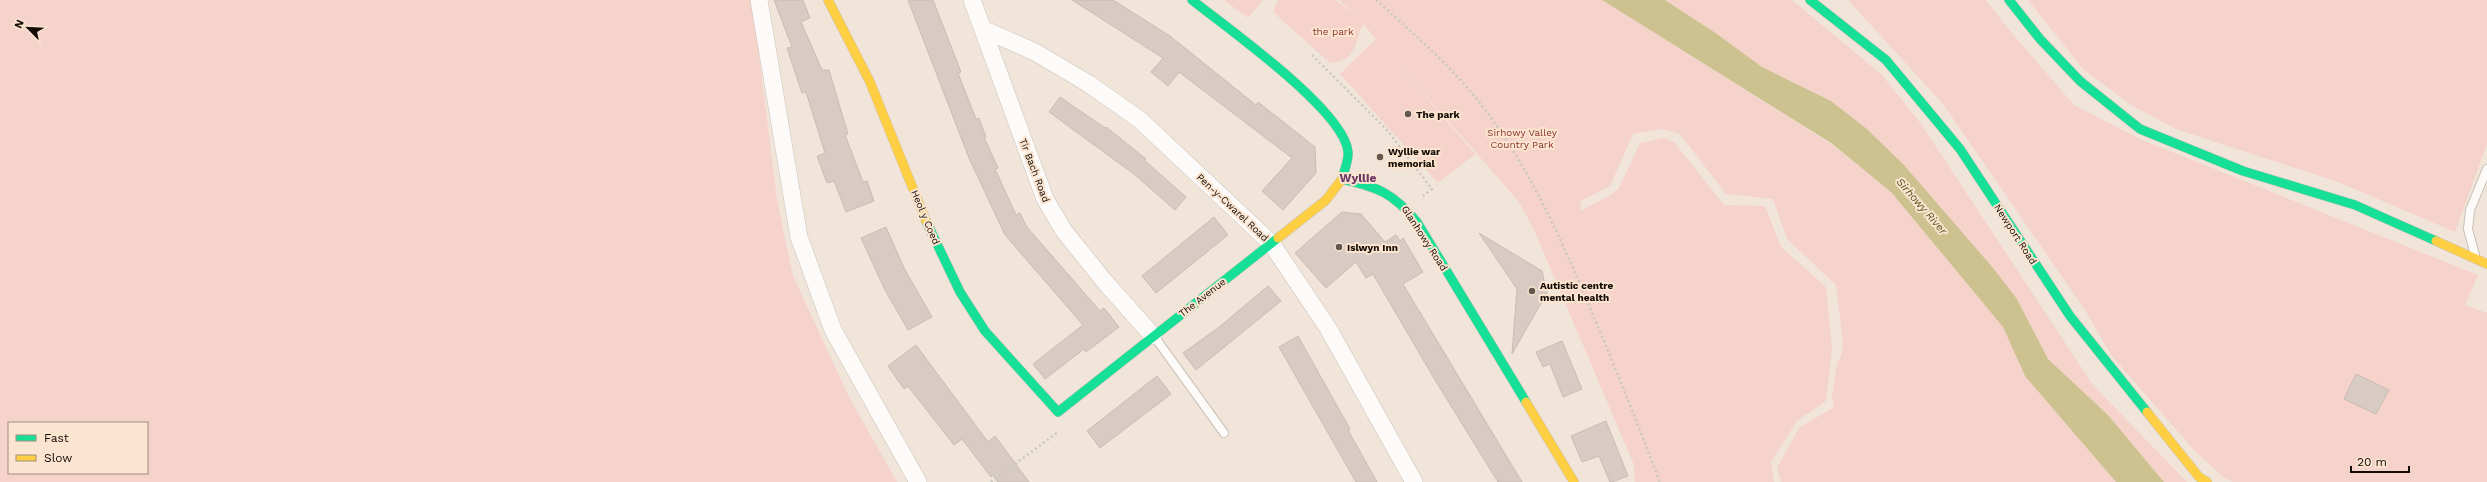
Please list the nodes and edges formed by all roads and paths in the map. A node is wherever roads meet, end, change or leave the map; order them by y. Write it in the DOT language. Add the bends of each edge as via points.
graph roads {
  1 [pos="759,0"];
  2 [pos="828,0"];
  3 [pos="972,0"];
  4 [pos="1192,0"];
  5 [pos="1376,0"];
  6 [pos="1810,0"];
  7 [pos="2009,0"];
  8 [pos="985,30"];
  9 [pos="1312,55"];
  10 [pos="2487,169"];
  11 [pos="1342,180"];
  12 [pos="1406,208"];
  13 [pos="1271,243"];
  14 [pos="2476,259"];
  15 [pos="2487,264"];
  16 [pos="1153,336"];
  17 [pos="1058,412"];
  18 [pos="1062,429"];
  19 [pos="1224,433"];
  20 [pos="918,482"];
  21 [pos="991,482"];
  22 [pos="1414,482"];
  23 [pos="1574,482"];
  24 [pos="1660,482"];
  25 [pos="2207,482"];
  1 -- 20 [label="street" via="799,236 833,330"];
  2 -- 17 [label="street, Heol y Coed" via="845,27 927,221 956,281 985,331"];
  3 -- 8 [label="street, Tir Bach Road"];
  4 -- 11 [label="street" via="1309,95 1339,128 1348,152"];
  5 -- 24 [label="path" via="1446,65 1486,111 1534,184 1556,228 1626,392"];
  6 -- 25 [label="street, Newport Road" via="1886,60 1960,149 2070,316 2199,476"];
  7 -- 14 [label="street" via="2040,39 2080,81 2140,129 2243,171 2355,205"];
  8 -- 13 [label="street, Pen-y-Cwarel Road" via="1035,52 1089,84 1140,120"];
  8 -- 16 [label="street, Tir Bach Road" via="1045,198 1064,231"];
  9 -- 12 [label="path" via="1387,130 1432,189"];
  10 -- 14 [label="lane" via="2470,210 2468,229"];
  11 -- 12 [label="street, Glanhowy Road" via="1378,186 1400,199"];
  11 -- 13 [label="street, The Avenue" via="1326,200"];
  12 -- 23 [label="street, Glanhowy Road"];
  13 -- 16 [label="street, The Avenue"];
  13 -- 22 [label="street, Pen-y-Cwarel Road" via="1328,328"];
  14 -- 15 [label="street"];
  16 -- 17 [label="street, The Avenue"];
  16 -- 19 [label="lane"];
  18 -- 21 [label="path"];
}
